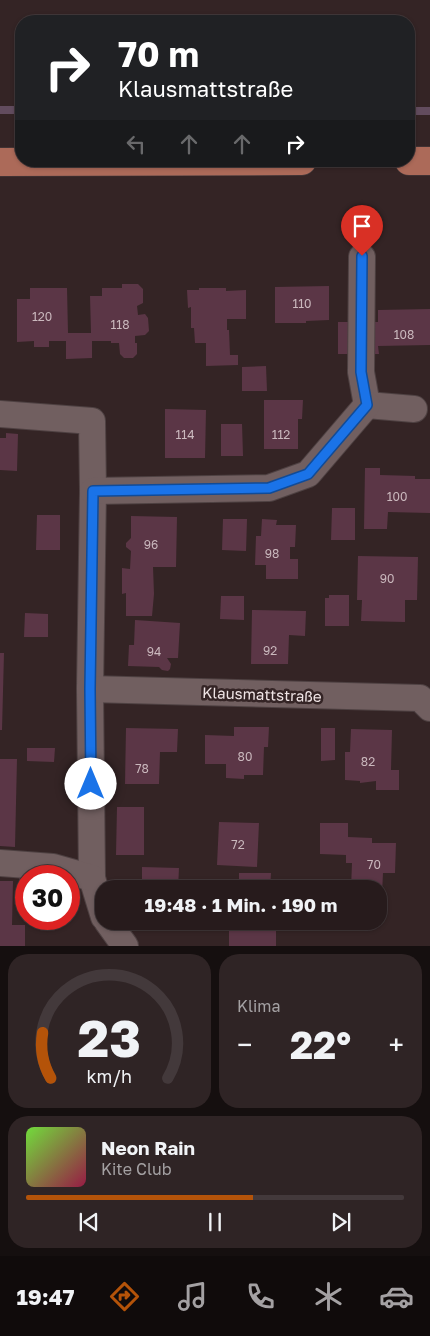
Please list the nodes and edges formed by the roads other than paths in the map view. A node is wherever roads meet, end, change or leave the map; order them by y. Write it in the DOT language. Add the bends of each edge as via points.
graph roads {
  1 [pos="415,161"];
  2 [pos="430,161"];
  3 [pos="0,162"];
  4 [pos="15,162"];
  5 [pos="362,256"];
  6 [pos="367,405"];
  7 [pos="414,409"];
  8 [pos="0,414"];
  9 [pos="93,491"];
  10 [pos="90,689"];
  11 [pos="430,708"];
  12 [pos="0,863"];
  13 [pos="92,878"];
  14 [pos="95,888"];
  15 [pos="113,930"];
  16 [pos="125,946"];
  1 -- 2 [label="main road"];
  3 -- 4 [label="main road"];
  5 -- 6 [label="street" via="361,372"];
  6 -- 7 [label="street"];
  6 -- 9 [label="street" via="308,474 269,488"];
  8 -- 9 [label="street" via="92,421"];
  9 -- 10 [label="street"];
  10 -- 11 [label="street, Klausmattstraße" via="420,698"];
  10 -- 13 [label="street"];
  12 -- 13 [label="street" via="53,867"];
  13 -- 14 [label="street"];
  15 -- 16 [label="street"];
}
